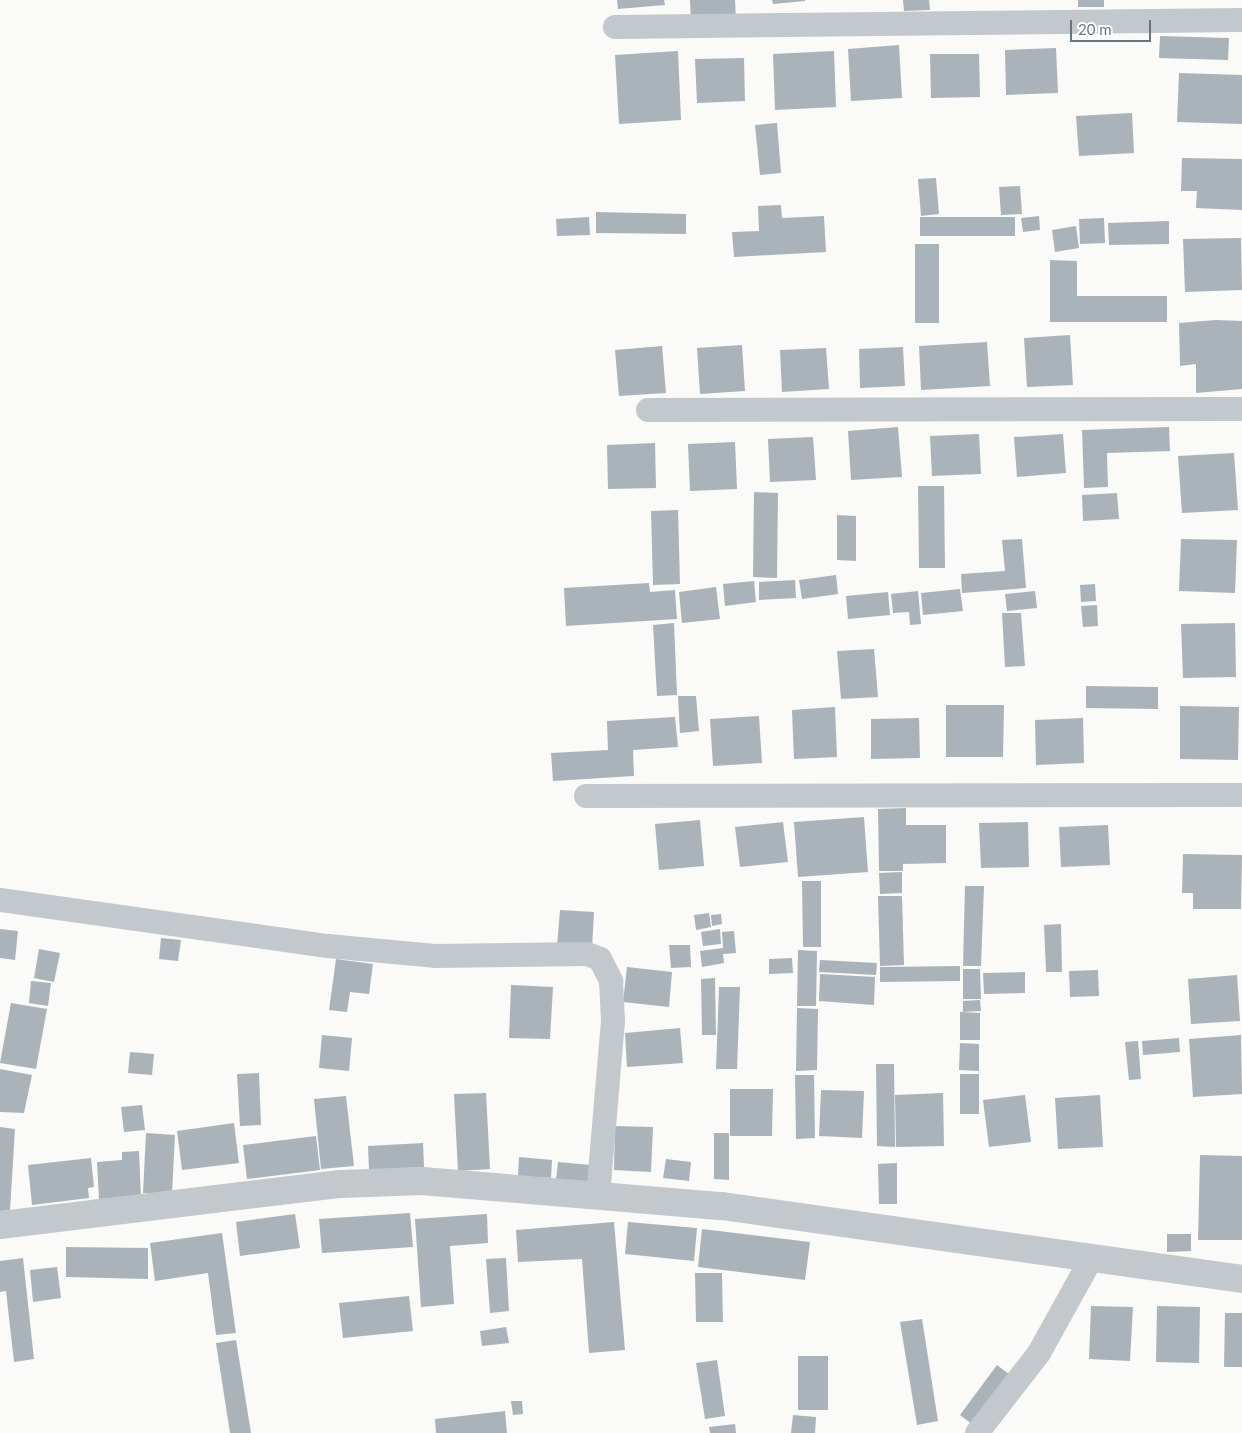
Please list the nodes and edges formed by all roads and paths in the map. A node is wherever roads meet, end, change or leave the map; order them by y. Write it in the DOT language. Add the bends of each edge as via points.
graph roads {
  1 [pos="1242,20"];
  2 [pos="615,27"];
  3 [pos="1242,409"];
  4 [pos="648,410"];
  5 [pos="1242,795"];
  6 [pos="586,796"];
  7 [pos="0,900"];
  8 [pos="598,1195"];
  9 [pos="0,1225"];
  10 [pos="1091,1259"];
  11 [pos="1242,1279"];
  12 [pos="978,1433"];
  1 -- 2 [label="street"];
  3 -- 4 [label="street"];
  5 -- 6 [label="street"];
  7 -- 8 [label="street" via="328,946 435,956 587,954 600,959 611,981 613,1021"];
  8 -- 9 [label="street" via="380,1181"];
  8 -- 10 [label="street" via="722,1206"];
  10 -- 11 [label="street"];
  10 -- 12 [label="street" via="1039,1354"];
}
